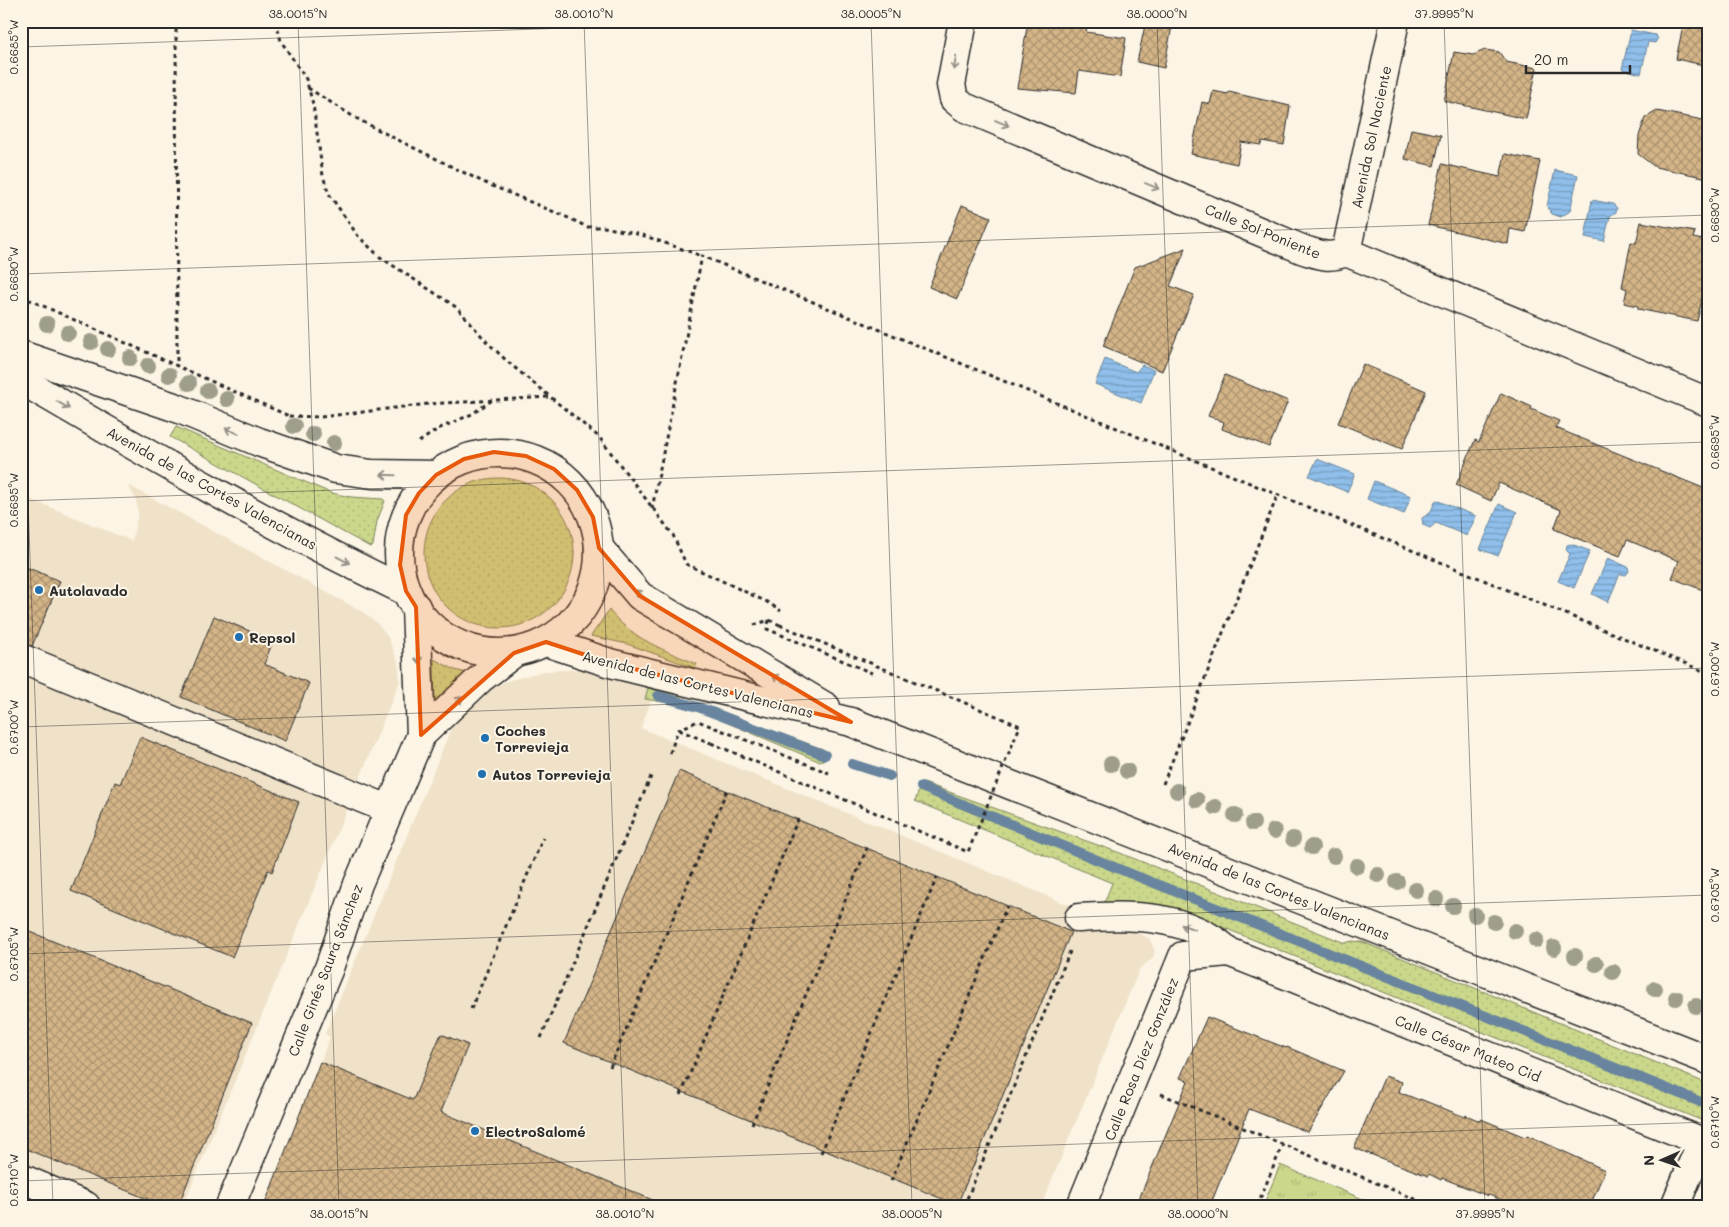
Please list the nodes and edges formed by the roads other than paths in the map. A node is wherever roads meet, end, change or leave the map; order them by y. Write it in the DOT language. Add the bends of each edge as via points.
graph roads {
  1 [pos="963,21"];
  2 [pos="1395,21"];
  3 [pos="1346,252"];
  4 [pos="21,356"];
  5 [pos="21,380"];
  6 [pos="1708,402"];
  7 [pos="436,475"];
  8 [pos="599,548"];
  9 [pos="411,599"];
  10 [pos="546,642"];
  11 [pos="514,652"];
  12 [pos="21,658"];
  13 [pos="851,722"];
  14 [pos="421,735"];
  15 [pos="388,809"];
  16 [pos="1076,931"];
  17 [pos="1229,952"];
  18 [pos="1708,1060"];
  19 [pos="1705,1142"];
  20 [pos="21,1178"];
  21 [pos="86,1206"];
  22 [pos="230,1206"];
  23 [pos="1081,1206"];
  24 [pos="1675,1206"];
  1 -- 3 [label="main road, Calle Sol Poniente, one-way" via="951,85 958,104 1304,250 1328,257"];
  2 -- 3 [label="main road, Avenida Sol Naciente"];
  3 -- 6 [label="main road"];
  7 -- 4 [label="main road, one-way" via="372,474 336,469 177,408"];
  5 -- 9 [label="main road, Avenida de las Cortes Valencianas, one-way" via="163,464"];
  7 -- 8 [label="main road" via="464,459 494,452 526,456 554,469 577,490 593,517"];
  7 -- 9 [label="main road" via="419,493 406,515 400,540 400,565"];
  8 -- 10 [label="main road" via="594,586 575,619"];
  13 -- 8 [label="main road, Avenida de las Cortes Valencianas, one-way" via="640,596"];
  9 -- 11 [label="main road" via="424,619 450,640 481,652"];
  9 -- 14 [label="main road, one-way"];
  10 -- 11 [label="main road"];
  10 -- 13 [label="main road, Avenida de las Cortes Valencianas" via="610,663"];
  14 -- 11 [label="main road, one-way"];
  12 -- 15 [label="main road"];
  13 -- 18 [label="main road, Avenida de las Cortes Valencianas"];
  14 -- 15 [label="main road, Calle Ginés Saura Sánchez"];
  15 -- 22 [label="main road, Calle Ginés Saura Sánchez" via="329,968"];
  17 -- 16 [label="main road, one-way" via="1202,932 1168,921 1114,916"];
  17 -- 19 [label="main road, Calle César Mateo Cid"];
  17 -- 23 [label="main road, Calle Rosa Díez González" via="1183,956"];
  19 -- 24 [label="main road"];
  20 -- 21 [label="main road"];
}
